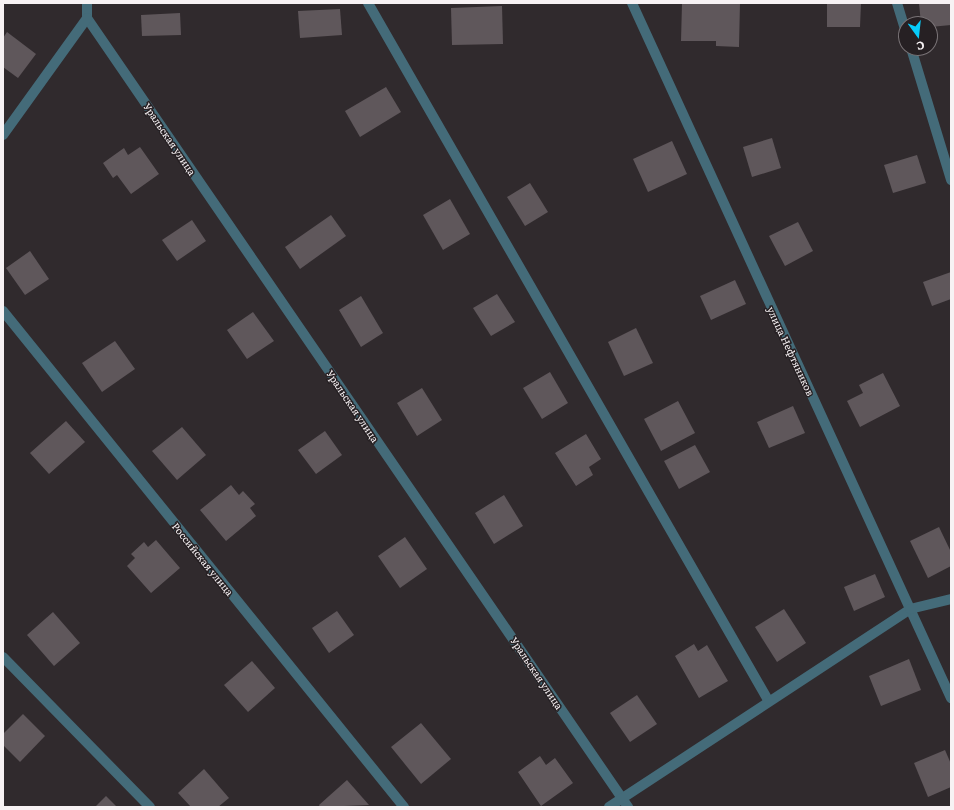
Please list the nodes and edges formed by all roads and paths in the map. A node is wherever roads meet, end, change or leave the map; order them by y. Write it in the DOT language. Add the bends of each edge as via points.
graph roads {
  1 [pos="86,3"];
  2 [pos="368,3"];
  3 [pos="632,3"];
  4 [pos="897,3"];
  5 [pos="901,16"];
  6 [pos="87,18"];
  7 [pos="913,56"];
  8 [pos="3,136"];
  9 [pos="951,180"];
  10 [pos="3,311"];
  11 [pos="951,599"];
  12 [pos="910,609"];
  13 [pos="3,657"];
  14 [pos="951,698"];
  15 [pos="768,700"];
  16 [pos="625,803"];
  17 [pos="150,807"];
  18 [pos="404,807"];
  19 [pos="609,807"];
  1 -- 6 [label="street"];
  2 -- 15 [label="street"];
  3 -- 12 [label="street, улица Нефтяников"];
  4 -- 5 [label="street"];
  6 -- 8 [label="street"];
  6 -- 16 [label="street, Уральская улица"];
  7 -- 9 [label="street"];
  10 -- 18 [label="street, Российская улица"];
  11 -- 12 [label="street"];
  12 -- 14 [label="street, улица Нефтяников"];
  12 -- 15 [label="street"];
  13 -- 17 [label="street"];
  15 -- 16 [label="street"];
  16 -- 19 [label="street"];
}
